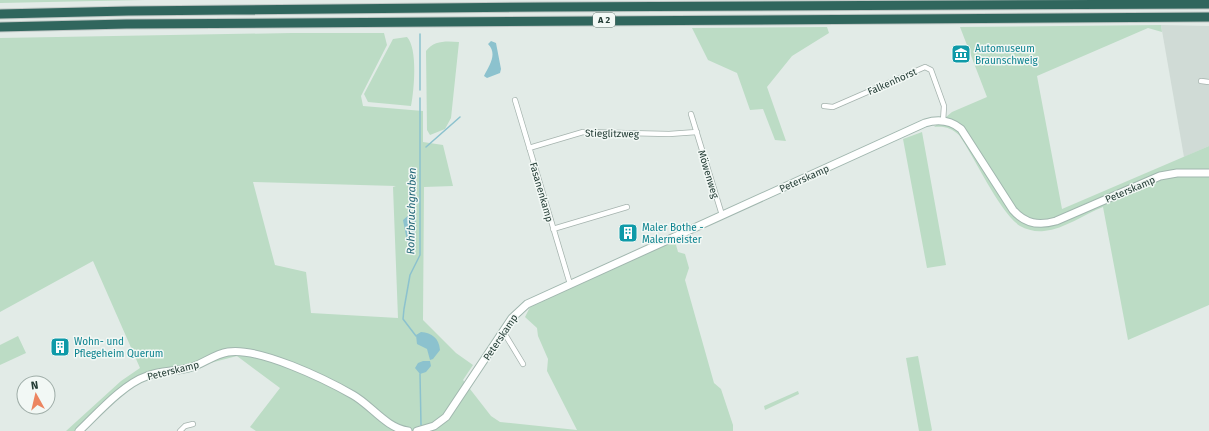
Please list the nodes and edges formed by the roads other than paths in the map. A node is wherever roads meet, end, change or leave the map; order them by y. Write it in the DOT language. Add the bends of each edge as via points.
graph roads {
  1 [pos="1209,4"];
  2 [pos="0,14"];
  3 [pos="1209,17"];
  4 [pos="0,27"];
  5 [pos="1201,81"];
  6 [pos="1209,82"];
  7 [pos="515,100"];
  8 [pos="824,106"];
  9 [pos="691,114"];
  10 [pos="943,121"];
  11 [pos="696,132"];
  12 [pos="529,148"];
  13 [pos="1209,173"];
  14 [pos="627,207"];
  15 [pos="722,215"];
  16 [pos="553,229"];
  17 [pos="570,284"];
  18 [pos="503,331"];
  19 [pos="523,364"];
  20 [pos="193,424"];
  21 [pos="421,430"];
  22 [pos="79,431"];
  23 [pos="180,431"];
  24 [pos="408,431"];
  1 -- 2 [label="highway, A 2" via="545,7"];
  3 -- 4 [label="highway, A 2"];
  5 -- 6 [label="street"];
  7 -- 12 [label="street, Fasanenkamp"];
  8 -- 10 [label="street, Falkenhorst" via="833,107 925,67 931,70 944,103"];
  9 -- 11 [label="street, Möwenweg"];
  10 -- 13 [label="street, Peterskamp" via="961,129 1013,210 1032,223 1043,224 1056,220 1160,176"];
  10 -- 15 [label="street, Peterskamp" via="933,121 919,126"];
  11 -- 12 [label="street, Stieglitzweg" via="583,132"];
  11 -- 15 [label="street, Möwenweg"];
  12 -- 16 [label="street, Fasanenkamp"];
  14 -- 16 [label="street"];
  15 -- 17 [label="street, Peterskamp"];
  16 -- 17 [label="street, Fasanenkamp"];
  17 -- 18 [label="street, Peterskamp" via="522,307"];
  18 -- 19 [label="street"];
  18 -- 21 [label="street, Peterskamp" via="446,417 434,426"];
  20 -- 23 [label="street" via="185,426"];
  22 -- 24 [label="street, Peterskamp" via="132,384 147,376 191,368 217,355 237,351 264,356 337,387 362,400 391,424"];
}
